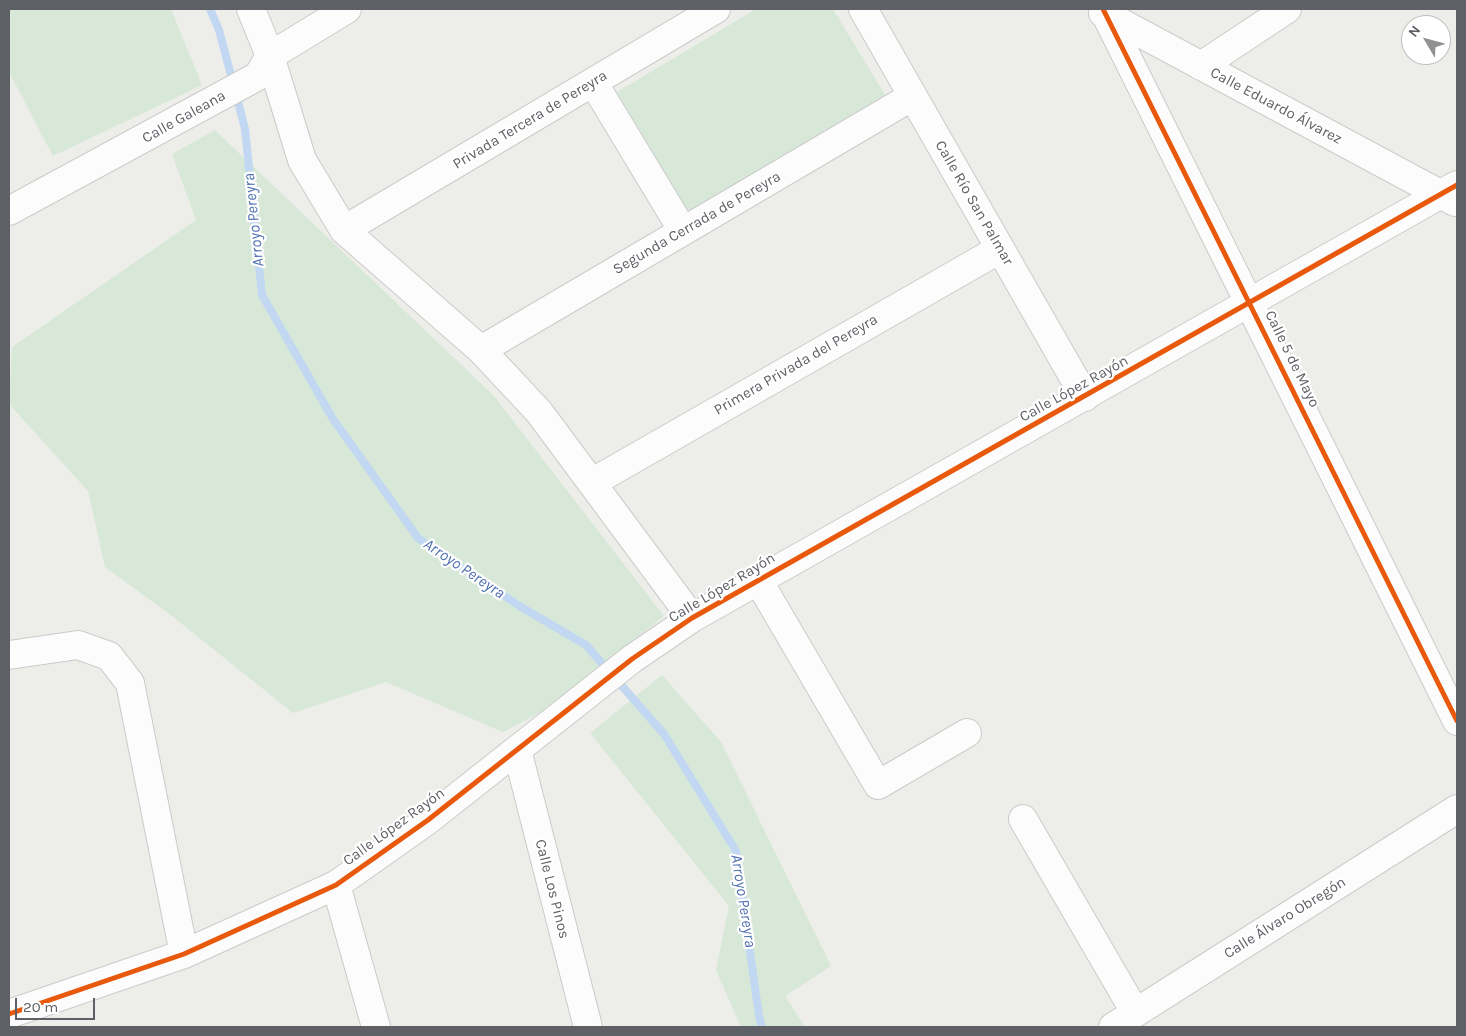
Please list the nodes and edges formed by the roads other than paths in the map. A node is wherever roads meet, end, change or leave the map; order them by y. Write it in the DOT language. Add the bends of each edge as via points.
graph roads {
  1 [pos="251,9"];
  2 [pos="347,9"];
  3 [pos="716,9"];
  4 [pos="863,9"];
  5 [pos="1287,9"];
  6 [pos="1102,11"];
  7 [pos="264,66"];
  8 [pos="1201,66"];
  9 [pos="593,82"];
  10 [pos="913,96"];
  11 [pos="1452,195"];
  12 [pos="9,211"];
  13 [pos="344,230"];
  14 [pos="683,232"];
  15 [pos="1000,249"];
  16 [pos="1250,304"];
  17 [pos="480,350"];
  18 [pos="1085,397"];
  19 [pos="593,482"];
  20 [pos="758,580"];
  21 [pos="692,618"];
  22 [pos="9,655"];
  23 [pos="1457,721"];
  24 [pos="967,734"];
  25 [pos="517,750"];
  26 [pos="1457,809"];
  27 [pos="1023,819"];
  28 [pos="336,885"];
  29 [pos="184,954"];
  30 [pos="1135,1012"];
  31 [pos="9,1014"];
  32 [pos="376,1027"];
  33 [pos="588,1027"];
  34 [pos="1113,1027"];
  1 -- 7 [label="street"];
  2 -- 7 [label="street, Calle Galeana"];
  3 -- 9 [label="street, Privada Tercera de Pereyra"];
  4 -- 10 [label="street, Calle Río San Palmar"];
  5 -- 8 [label="street"];
  6 -- 8 [label="street, Calle Eduardo Álvarez"];
  6 -- 16 [label="street, Calle 5 de Mayo"];
  7 -- 12 [label="street, Calle Galeana" via="195,112"];
  7 -- 13 [label="street" via="302,160"];
  8 -- 11 [label="street, Calle Eduardo Álvarez"];
  9 -- 13 [label="street, Privada Tercera de Pereyra"];
  9 -- 14 [label="street"];
  10 -- 14 [label="street, Segunda Cerrada de Pereyra"];
  10 -- 15 [label="street, Calle Río San Palmar"];
  11 -- 16 [label="street, Calle López Rayón"];
  13 -- 17 [label="street"];
  14 -- 17 [label="street, Segunda Cerrada de Pereyra"];
  15 -- 18 [label="street, Calle Río San Palmar"];
  15 -- 19 [label="street, Primera Privada del Pereyra"];
  16 -- 18 [label="street, Calle López Rayón"];
  16 -- 23 [label="street, Calle 5 de Mayo"];
  17 -- 19 [label="street" via="539,412"];
  18 -- 20 [label="street, Calle López Rayón"];
  19 -- 21 [label="street"];
  20 -- 21 [label="street, Calle López Rayón"];
  20 -- 24 [label="street" via="878,785"];
  21 -- 25 [label="street, Calle López Rayón" via="632,659"];
  22 -- 29 [label="street" via="78,645 109,656 130,683"];
  25 -- 28 [label="street, Calle López Rayón" via="428,820"];
  25 -- 33 [label="street, Calle Los Pinos"];
  26 -- 30 [label="street, Calle Álvaro Obregón"];
  27 -- 30 [label="street"];
  28 -- 29 [label="street, Calle López Rayón"];
  28 -- 32 [label="street"];
  29 -- 31 [label="street, Calle López Rayón"];
  30 -- 34 [label="street, Calle Álvaro Obregón"];
}
